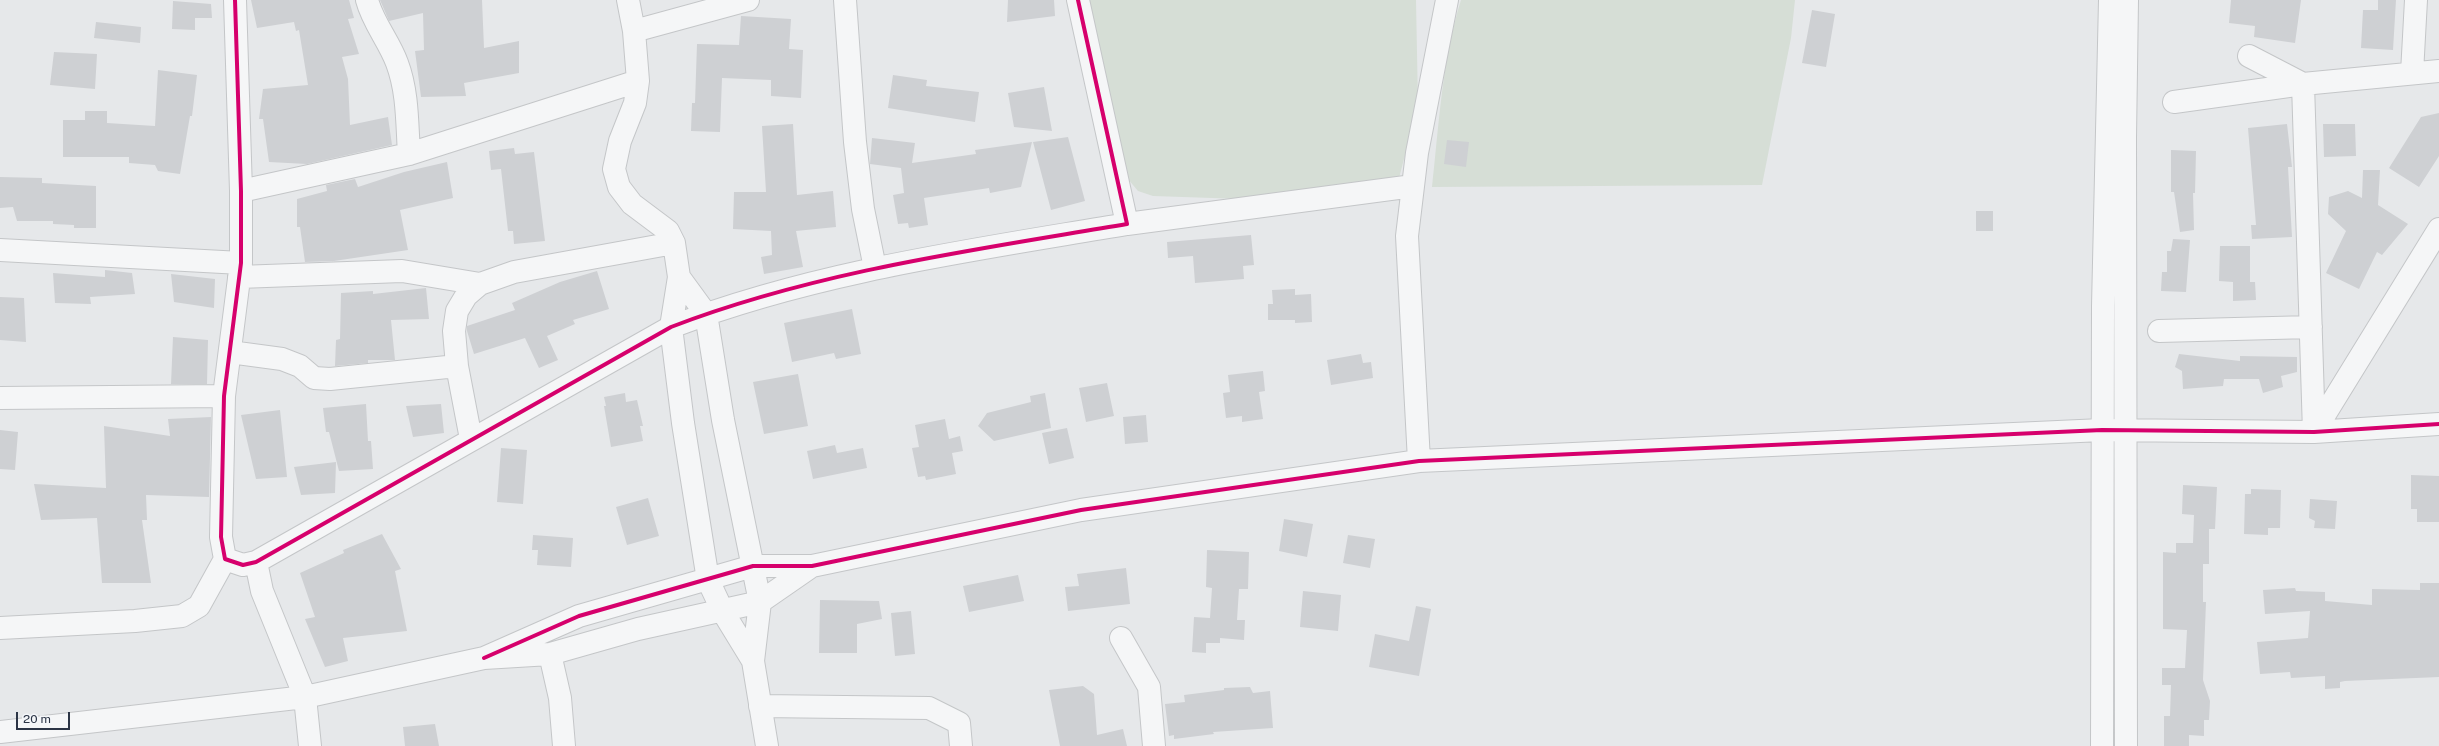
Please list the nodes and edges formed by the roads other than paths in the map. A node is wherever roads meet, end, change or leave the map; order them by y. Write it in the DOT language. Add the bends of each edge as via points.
graph roads {
  1 [pos="235,0"];
  2 [pos="367,0"];
  3 [pos="628,0"];
  4 [pos="748,0"];
  5 [pos="845,0"];
  6 [pos="1078,0"];
  7 [pos="1447,0"];
  8 [pos="2416,0"];
  9 [pos="2113,1"];
  10 [pos="634,31"];
  11 [pos="2249,56"];
  12 [pos="2439,71"];
  13 [pos="2412,73"];
  14 [pos="638,81"];
  15 [pos="2302,84"];
  16 [pos="2174,102"];
  17 [pos="409,154"];
  18 [pos="1413,186"];
  19 [pos="241,191"];
  20 [pos="1127,224"];
  21 [pos="2439,229"];
  22 [pos="674,242"];
  23 [pos="0,250"];
  24 [pos="875,268"];
  25 [pos="240,270"];
  26 [pos="679,277"];
  27 [pos="480,284"];
  28 [pos="706,314"];
  29 [pos="671,327"];
  30 [pos="2311,327"];
  31 [pos="2159,331"];
  32 [pos="230,352"];
  33 [pos="457,366"];
  34 [pos="224,396"];
  35 [pos="0,398"];
  36 [pos="2439,424"];
  37 [pos="2102,430"];
  38 [pos="2125,430"];
  39 [pos="2314,432"];
  40 [pos="471,439"];
  41 [pos="1419,460"];
  42 [pos="225,559"];
  43 [pos="256,562"];
  44 [pos="753,566"];
  45 [pos="812,566"];
  46 [pos="708,580"];
  47 [pos="760,602"];
  48 [pos="723,612"];
  49 [pos="0,628"];
  50 [pos="1121,638"];
  51 [pos="550,654"];
  52 [pos="484,658"];
  53 [pos="753,662"];
  54 [pos="306,697"];
  55 [pos="760,706"];
  56 [pos="0,732"];
  57 [pos="310,746"];
  58 [pos="564,746"];
  59 [pos="767,746"];
  60 [pos="961,746"];
  61 [pos="1154,746"];
  62 [pos="2102,746"];
  63 [pos="2126,746"];
  1 -- 19 [label="street"];
  2 -- 17 [label="street" via="370,11 397,63 403,82"];
  3 -- 10 [label="street"];
  4 -- 10 [label="street"];
  5 -- 24 [label="street" via="855,142 863,209"];
  6 -- 20 [label="street"];
  7 -- 18 [label="street"];
  8 -- 13 [label="street"];
  9 -- 37 [label="street" via="2103,306"];
  9 -- 38 [label="street"];
  10 -- 14 [label="street"];
  11 -- 15 [label="street"];
  12 -- 13 [label="street"];
  13 -- 15 [label="street"];
  14 -- 17 [label="street"];
  14 -- 22 [label="street" via="635,104 620,141 614,169 618,187 632,204 668,231"];
  15 -- 16 [label="street"];
  15 -- 30 [label="street"];
  17 -- 19 [label="street"];
  18 -- 20 [label="street"];
  18 -- 41 [label="street" via="1407,236"];
  19 -- 25 [label="street"];
  20 -- 24 [label="street"];
  21 -- 39 [label="street"];
  22 -- 26 [label="street"];
  22 -- 27 [label="street" via="514,272"];
  23 -- 25 [label="street"];
  24 -- 28 [label="street"];
  25 -- 27 [label="street" via="402,270"];
  25 -- 32 [label="street"];
  26 -- 28 [label="street"];
  26 -- 29 [label="street"];
  27 -- 33 [label="street" via="466,296 457,311 454,331"];
  28 -- 29 [label="street"];
  28 -- 44 [label="street"];
  29 -- 40 [label="street"];
  29 -- 46 [label="street" via="683,424"];
  30 -- 31 [label="street"];
  30 -- 39 [label="street"];
  32 -- 33 [label="street" via="282,359 300,366 314,378 330,379"];
  32 -- 34 [label="street"];
  33 -- 40 [label="street"];
  34 -- 35 [label="street"];
  34 -- 42 [label="street" via="221,538"];
  36 -- 39 [label="street"];
  37 -- 38 [label="street"];
  37 -- 41 [label="street"];
  37 -- 62 [label="street"];
  38 -- 39 [label="street"];
  38 -- 63 [label="street"];
  40 -- 43 [label="street"];
  41 -- 45 [label="street" via="1081,510"];
  42 -- 43 [label="street" via="243,565"];
  42 -- 49 [label="street" via="199,606 182,616"];
  43 -- 54 [label="street" via="262,591"];
  44 -- 45 [label="street"];
  44 -- 46 [label="street"];
  44 -- 47 [label="street"];
  45 -- 47 [label="street"];
  46 -- 48 [label="street"];
  46 -- 52 [label="street" via="580,616"];
  47 -- 48 [label="street"];
  47 -- 53 [label="street"];
  48 -- 51 [label="street" via="638,630"];
  48 -- 53 [label="street"];
  50 -- 61 [label="street" via="1149,687"];
  51 -- 52 [label="street"];
  51 -- 58 [label="street" via="560,698"];
  52 -- 54 [label="street"];
  53 -- 55 [label="street"];
  54 -- 56 [label="street"];
  54 -- 57 [label="street"];
  55 -- 59 [label="street"];
  55 -- 60 [label="street" via="929,708 959,723"];
}
